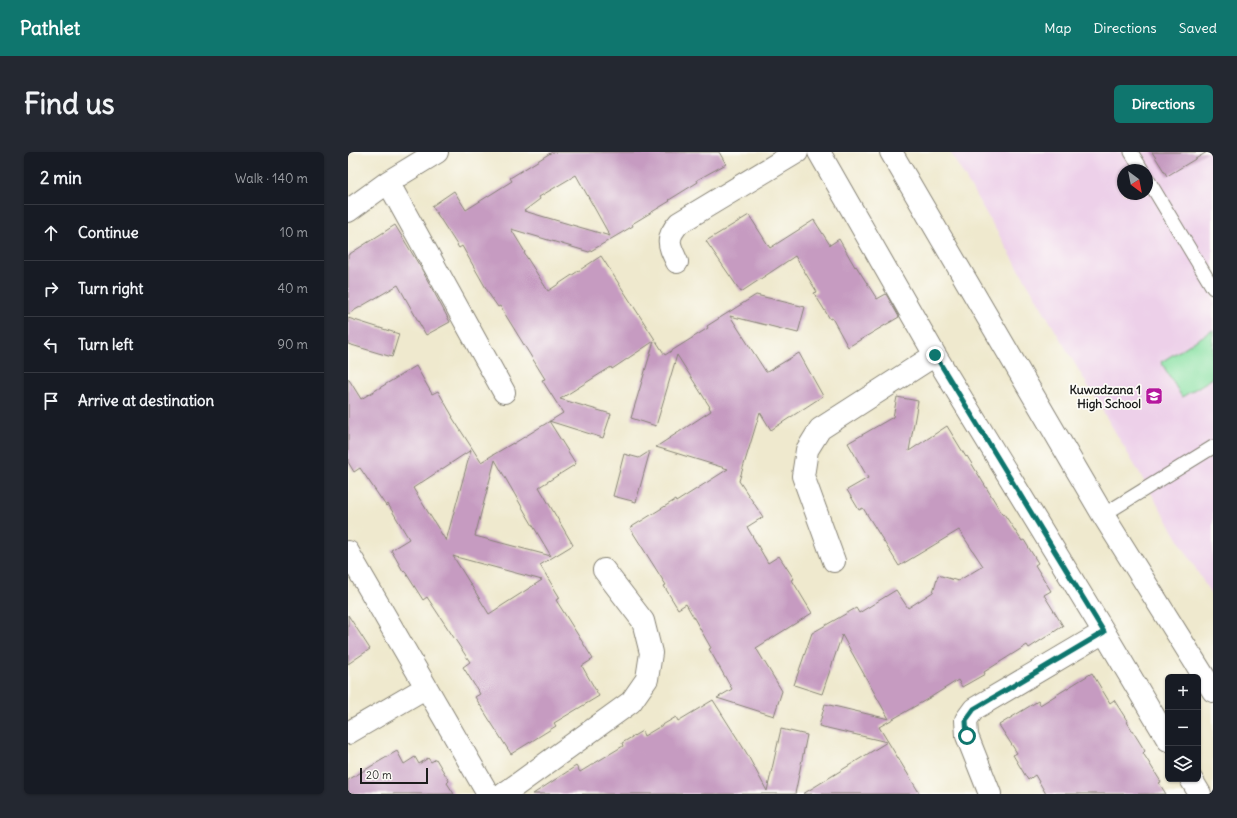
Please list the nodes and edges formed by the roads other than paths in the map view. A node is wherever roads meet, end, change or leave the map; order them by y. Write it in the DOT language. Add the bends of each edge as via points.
graph roads {
  1 [pos="438,152"];
  2 [pos="797,152"];
  3 [pos="819,152"];
  4 [pos="891,152"];
  5 [pos="1131,152"];
  6 [pos="1138,164"];
  7 [pos="388,182"];
  8 [pos="1153,188"];
  9 [pos="348,211"];
  10 [pos="677,262"];
  11 [pos="1213,288"];
  12 [pos="935,355"];
  13 [pos="504,392"];
  14 [pos="1213,447"];
  15 [pos="1104,515"];
  16 [pos="348,552"];
  17 [pos="834,561"];
  18 [pos="604,570"];
  19 [pos="1104,632"];
  20 [pos="426,688"];
  21 [pos="1213,691"];
  22 [pos="348,733"];
  23 [pos="1165,735"];
  24 [pos="1193,782"];
  25 [pos="488,794"];
  26 [pos="504,794"];
  27 [pos="990,794"];
  28 [pos="1200,794"];
  1 -- 7 [label="street"];
  2 -- 10 [label="street" via="679,223 670,236 669,244"];
  3 -- 12 [label="street"];
  4 -- 15 [label="street"];
  5 -- 6 [label="lane"];
  7 -- 9 [label="street"];
  7 -- 13 [label="street"];
  8 -- 11 [label="lane"];
  12 -- 17 [label="street" via="820,429 807,450 803,476"];
  12 -- 19 [label="street"];
  14 -- 15 [label="lane"];
  15 -- 21 [label="street"];
  16 -- 20 [label="street"];
  18 -- 26 [label="street" via="642,621 651,653 647,679 631,702"];
  19 -- 23 [label="street"];
  19 -- 27 [label="street" via="974,709 966,720 967,736"];
  20 -- 22 [label="street"];
  20 -- 25 [label="street"];
  24 -- 28 [label="street"];
}
